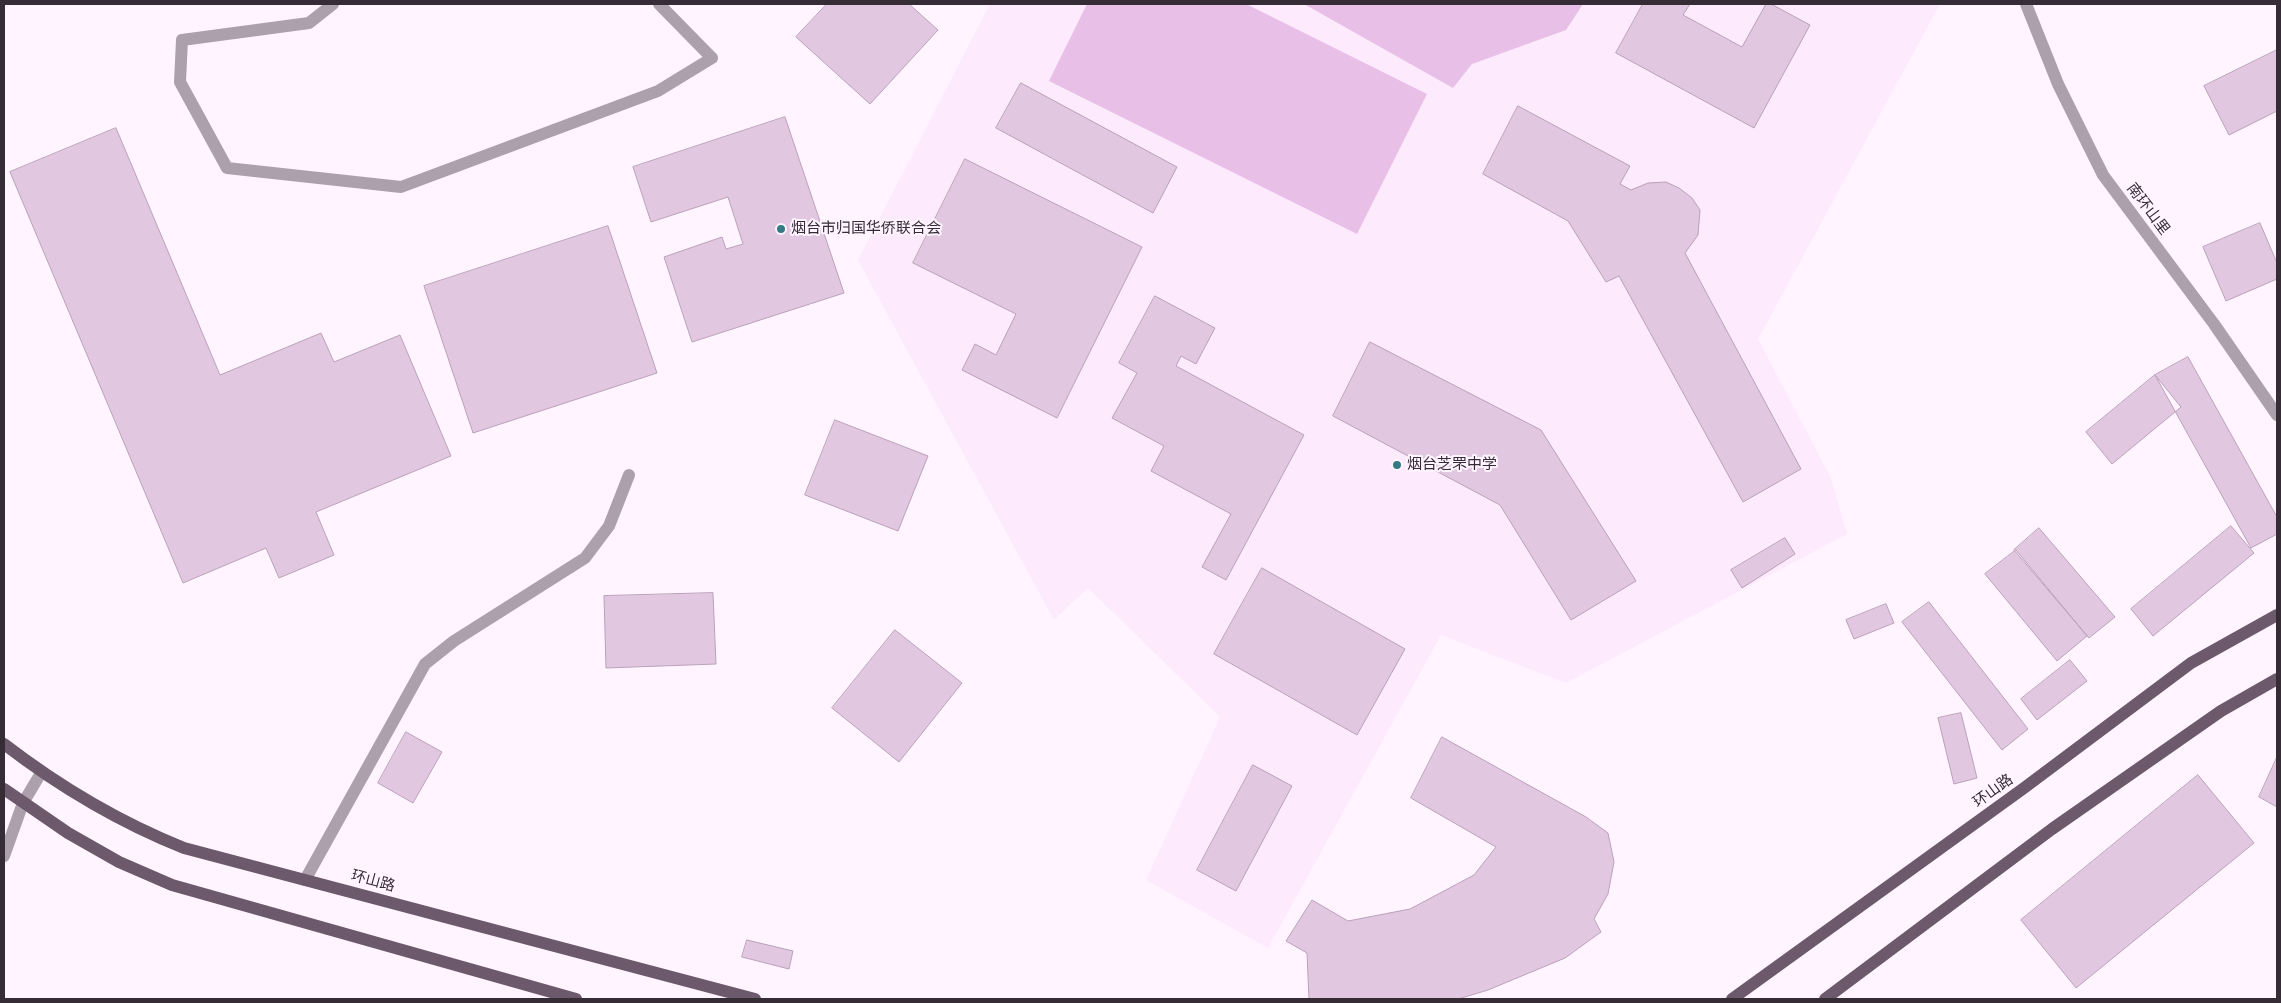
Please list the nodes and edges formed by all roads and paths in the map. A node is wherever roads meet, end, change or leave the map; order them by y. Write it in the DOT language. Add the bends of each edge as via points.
graph roads {
  1 [pos="334,4"];
  2 [pos="659,4"];
  3 [pos="2026,4"];
  4 [pos="2277,415"];
  5 [pos="629,475"];
  6 [pos="2277,616"];
  7 [pos="2277,679"];
  8 [pos="4,744"];
  9 [pos="42,773"];
  10 [pos="4,789"];
  11 [pos="23,803"];
  12 [pos="4,856"];
  13 [pos="305,880"];
  14 [pos="576,999"];
  15 [pos="755,999"];
  16 [pos="1732,999"];
  17 [pos="1825,999"];
  1 -- 2 [label="street" via="309,23 182,40 180,82 227,168 402,187 658,91 712,58"];
  3 -- 4 [label="street, 南环山里" via="2058,84 2103,175"];
  5 -- 13 [label="street" via="608,526 585,558 454,641 425,664"];
  6 -- 16 [label="main road, 环山路" via="2191,663"];
  7 -- 17 [label="main road" via="2221,711 2052,829"];
  8 -- 9 [label="main road, 环山路"];
  9 -- 11 [label="street"];
  9 -- 13 [label="main road, 环山路" via="137,829 184,848"];
  10 -- 11 [label="main road"];
  11 -- 12 [label="street"];
  11 -- 14 [label="main road" via="120,862 172,885"];
  13 -- 15 [label="main road, 环山路"];
}
